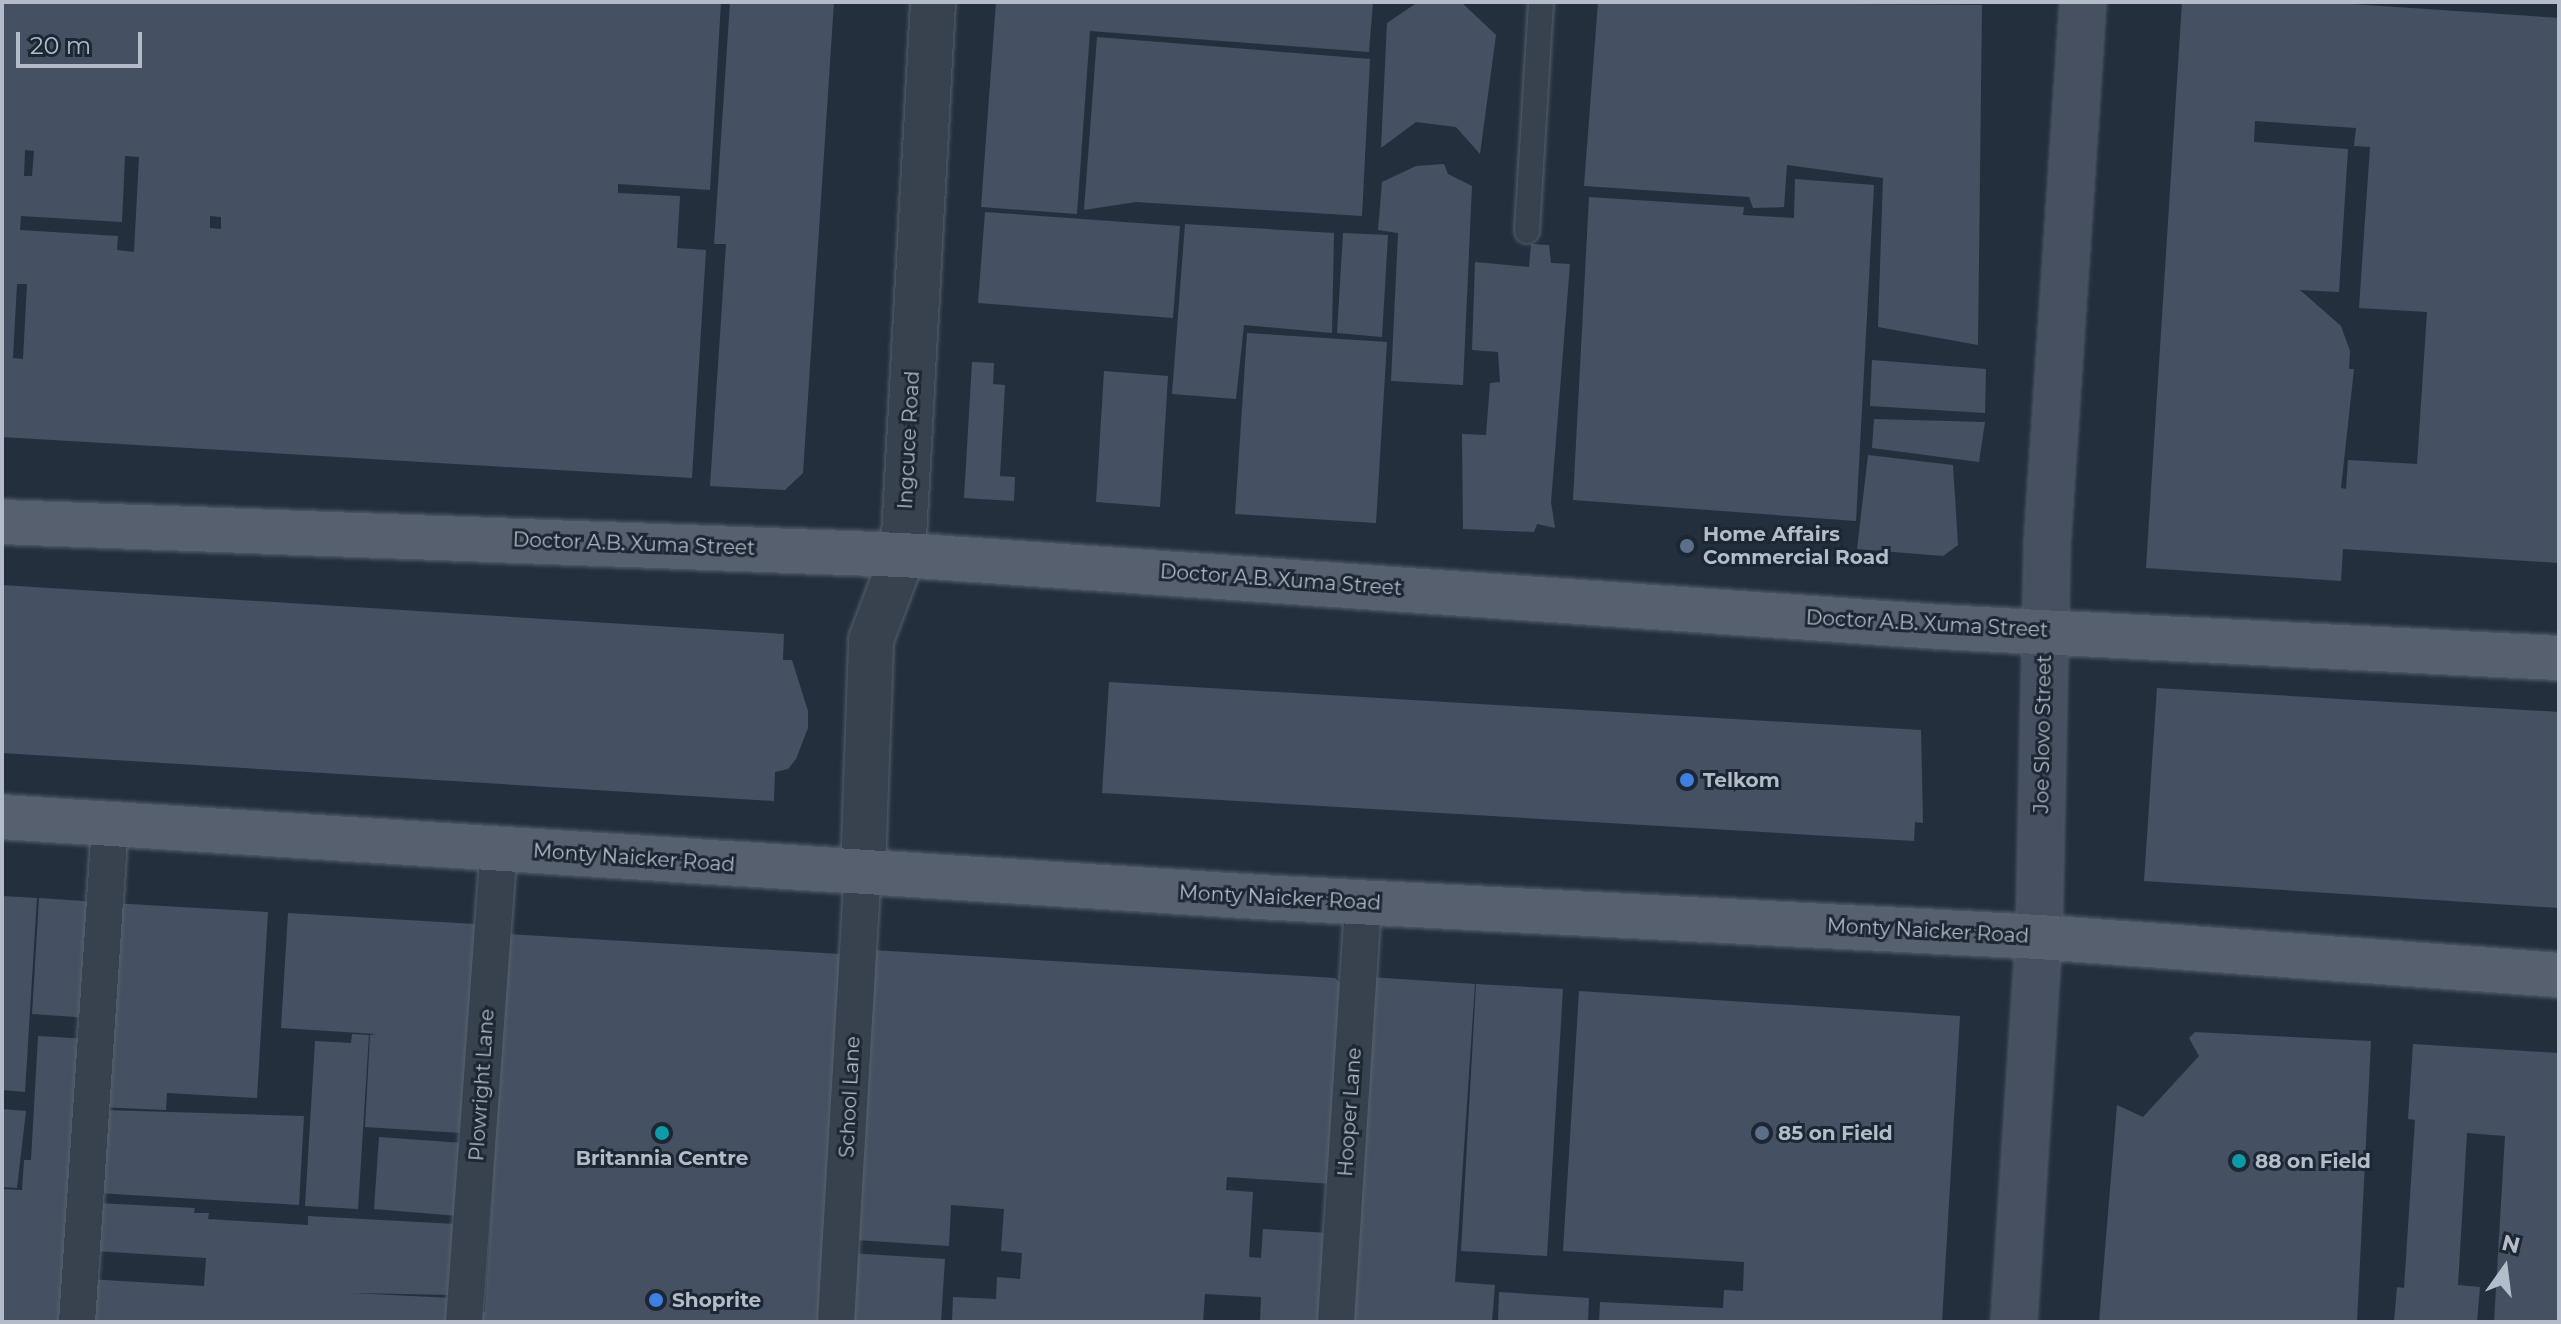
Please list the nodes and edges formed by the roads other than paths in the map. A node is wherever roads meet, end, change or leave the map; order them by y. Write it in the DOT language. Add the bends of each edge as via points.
graph roads {
  1 [pos="933,2"];
  2 [pos="1541,2"];
  3 [pos="2083,2"];
  4 [pos="1527,231"];
  5 [pos="2,522"];
  6 [pos="903,555"];
  7 [pos="2045,632"];
  8 [pos="2559,658"];
  9 [pos="2,817"];
  10 [pos="110,825"];
  11 [pos="499,849"];
  12 [pos="863,872"];
  13 [pos="1363,903"];
  14 [pos="2039,937"];
  15 [pos="2559,975"];
  16 [pos="77,1322"];
  17 [pos="464,1322"];
  18 [pos="836,1322"];
  19 [pos="1336,1322"];
  20 [pos="2014,1322"];
  1 -- 6 [label="street, Ingcuce Road"];
  2 -- 4 [label="lane"];
  3 -- 7 [label="main road, Joe Slovo Street"];
  5 -- 6 [label="main road, Doctor A.B. Xuma Street"];
  6 -- 7 [label="main road, Doctor A.B. Xuma Street"];
  6 -- 12 [label="street, Ingcuce Road" via="871,640"];
  7 -- 8 [label="main road, Doctor A.B. Xuma Street"];
  7 -- 14 [label="main road, Joe Slovo Street"];
  9 -- 10 [label="main road, Monty Naicker Road"];
  10 -- 11 [label="main road, Monty Naicker Road"];
  10 -- 16 [label="street"];
  11 -- 12 [label="main road, Monty Naicker Road"];
  11 -- 17 [label="street, Plowright Lane"];
  12 -- 13 [label="main road, Monty Naicker Road"];
  12 -- 18 [label="street, School Lane"];
  13 -- 14 [label="main road, Monty Naicker Road"];
  13 -- 19 [label="street, Hooper Lane"];
  14 -- 15 [label="main road, Monty Naicker Road"];
  14 -- 20 [label="main road, Joe Slovo Street"];
}
